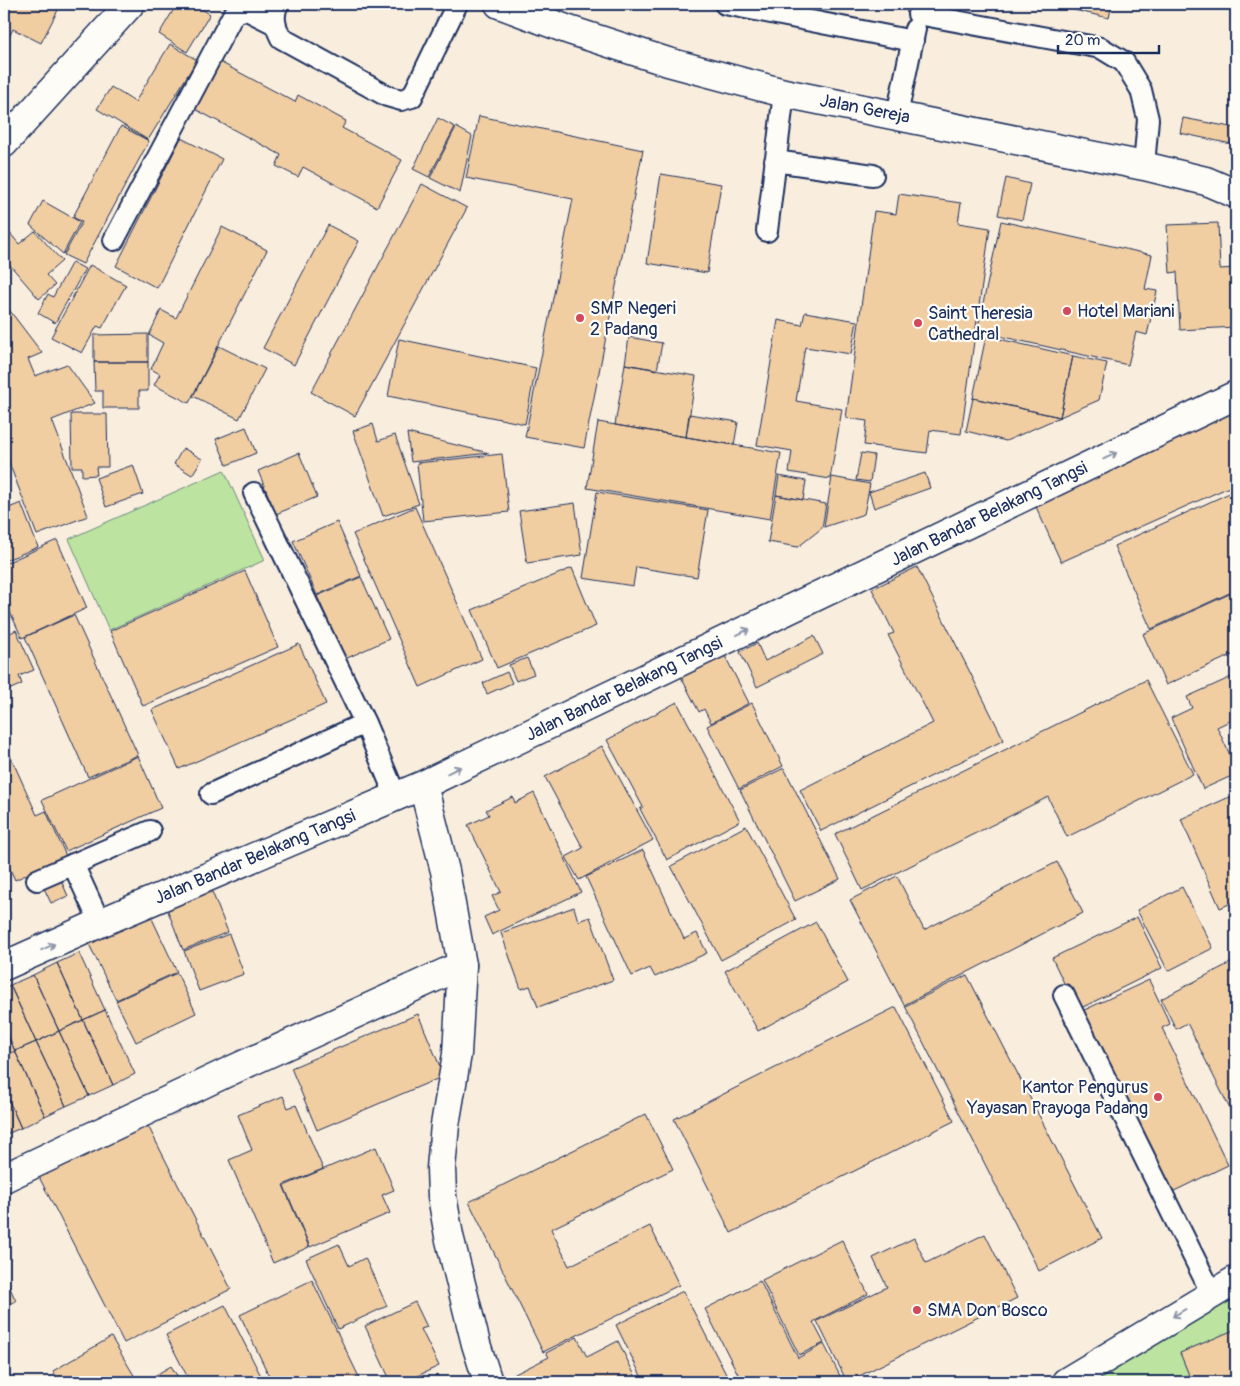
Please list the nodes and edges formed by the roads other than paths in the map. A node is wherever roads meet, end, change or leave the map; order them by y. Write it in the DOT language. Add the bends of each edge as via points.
graph roads {
  1 [pos="130,4"];
  2 [pos="278,4"];
  3 [pos="457,4"];
  4 [pos="499,4"];
  5 [pos="725,4"];
  6 [pos="919,9"];
  7 [pos="275,24"];
  8 [pos="913,41"];
  9 [pos="784,93"];
  10 [pos="897,115"];
  11 [pos="4,143"];
  12 [pos="775,161"];
  13 [pos="1144,166"];
  14 [pos="873,175"];
  15 [pos="1236,194"];
  16 [pos="766,231"];
  17 [pos="114,240"];
  18 [pos="1236,395"];
  19 [pos="254,492"];
  20 [pos="365,723"];
  21 [pos="423,785"];
  22 [pos="211,794"];
  23 [pos="396,797"];
  24 [pos="150,831"];
  25 [pos="73,864"];
  26 [pos="37,880"];
  27 [pos="100,923"];
  28 [pos="462,965"];
  29 [pos="4,966"];
  30 [pos="1064,995"];
  31 [pos="4,1178"];
  32 [pos="1236,1280"];
  33 [pos="1212,1294"];
  34 [pos="488,1382"];
  35 [pos="1066,1382"];
  1 -- 11 [label="street"];
  2 -- 7 [label="lane"];
  3 -- 7 [label="lane" via="412,97 401,100 387,96 281,38"];
  4 -- 9 [label="street, Jalan Gereja" via="668,62"];
  5 -- 8 [label="lane"];
  6 -- 8 [label="lane"];
  6 -- 13 [label="lane" via="1101,48 1124,62 1140,90 1148,119"];
  7 -- 17 [label="lane" via="249,11 242,10 233,15"];
  8 -- 10 [label="lane"];
  9 -- 10 [label="street, Jalan Gereja"];
  9 -- 12 [label="lane"];
  10 -- 13 [label="street, Jalan Gereja"];
  12 -- 14 [label="lane"];
  12 -- 16 [label="lane"];
  13 -- 15 [label="street, Jalan Gereja" via="1206,181"];
  21 -- 18 [label="street, Jalan Bandar Belakang Tangsi, one-way"];
  19 -- 20 [label="lane"];
  20 -- 22 [label="lane"];
  20 -- 23 [label="lane"];
  21 -- 23 [label="street, Jalan Bandar Belakang Tangsi"];
  21 -- 28 [label="street"];
  23 -- 27 [label="street, Jalan Bandar Belakang Tangsi"];
  24 -- 25 [label="lane"];
  25 -- 26 [label="lane"];
  25 -- 27 [label="lane"];
  29 -- 27 [label="street, Jalan Bandar Belakang Tangsi, one-way"];
  28 -- 31 [label="street"];
  28 -- 34 [label="street" via="456,1054 444,1125 442,1196 449,1236"];
  30 -- 33 [label="lane"];
  32 -- 33 [label="street"];
  33 -- 35 [label="street, one-way"];
}
